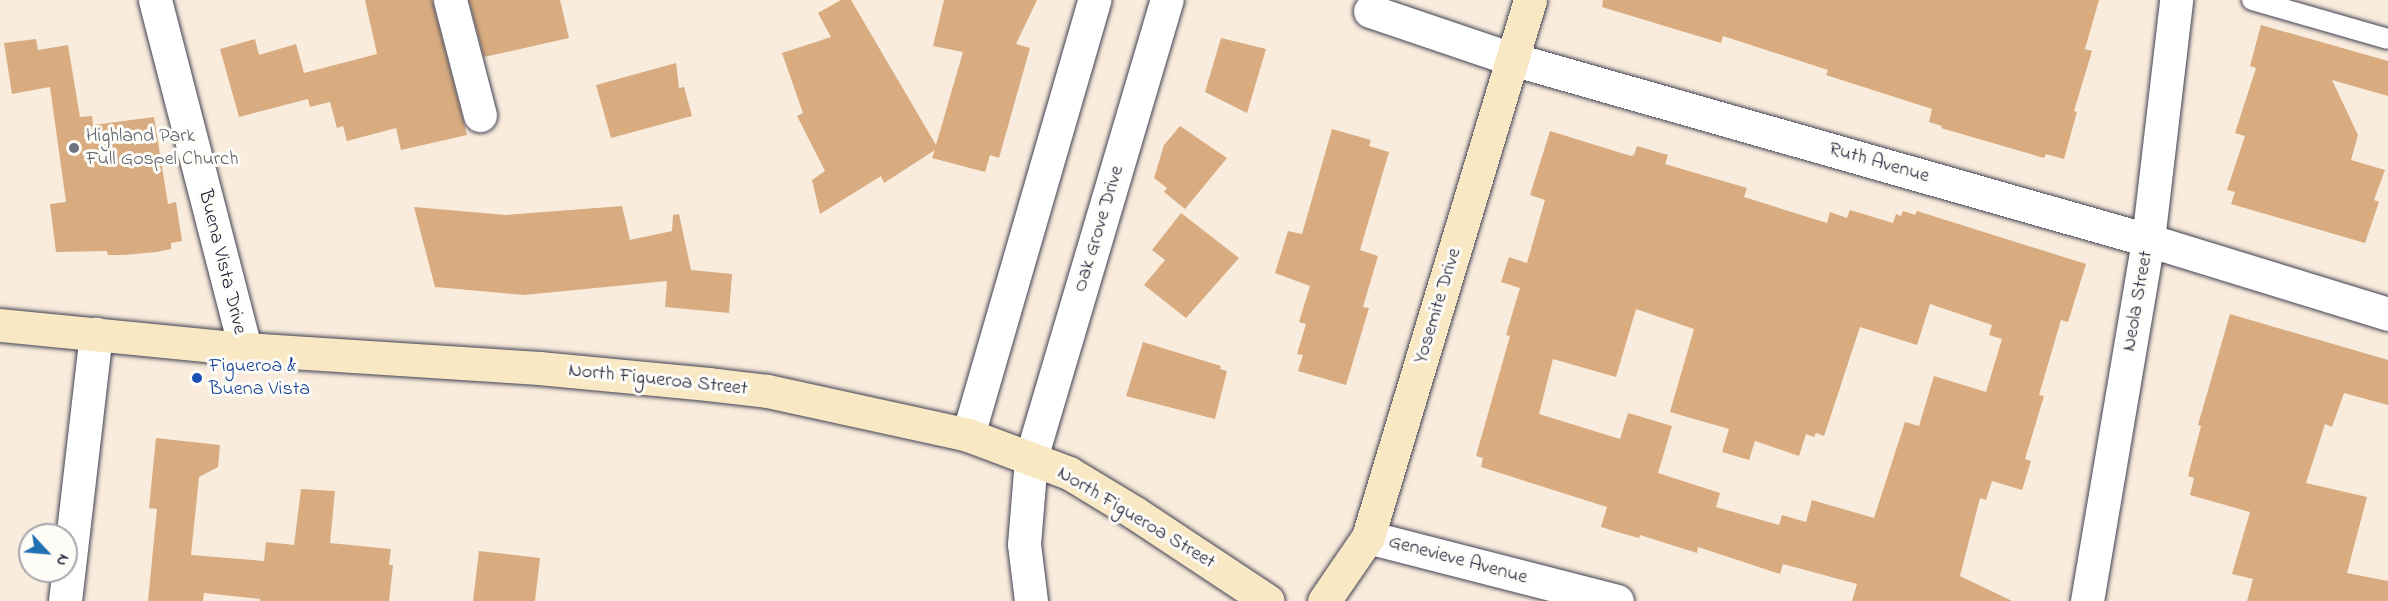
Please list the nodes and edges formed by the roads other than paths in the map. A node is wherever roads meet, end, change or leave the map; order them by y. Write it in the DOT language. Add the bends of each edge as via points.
graph roads {
  1 [pos="155,0"];
  2 [pos="450,0"];
  3 [pos="1094,0"];
  4 [pos="1167,0"];
  5 [pos="1530,0"];
  6 [pos="2176,0"];
  7 [pos="2252,0"];
  8 [pos="1370,11"];
  9 [pos="2388,39"];
  10 [pos="1512,58"];
  11 [pos="480,115"];
  12 [pos="2148,240"];
  13 [pos="2388,314"];
  14 [pos="0,325"];
  15 [pos="96,334"];
  16 [pos="245,349"];
  17 [pos="968,435"];
  18 [pos="1031,458"];
  19 [pos="1368,537"];
  20 [pos="65,601"];
  21 [pos="1031,601"];
  22 [pos="1268,601"];
  23 [pos="1324,601"];
  24 [pos="1617,601"];
  25 [pos="2087,601"];
  1 -- 16 [label="street, Buena Vista Drive"];
  2 -- 11 [label="street"];
  3 -- 17 [label="street"];
  4 -- 18 [label="street, Oak Grove Drive"];
  5 -- 10 [label="main road, Yosemite Drive"];
  6 -- 12 [label="street, Neola Street"];
  7 -- 9 [label="lane"];
  8 -- 10 [label="street, Ruth Avenue"];
  10 -- 12 [label="street, Ruth Avenue"];
  10 -- 19 [label="main road, Yosemite Drive"];
  12 -- 13 [label="street, Ruth Avenue"];
  12 -- 25 [label="street, Neola Street"];
  14 -- 15 [label="main road, North Figueroa Street"];
  15 -- 16 [label="main road, North Figueroa Street"];
  15 -- 20 [label="street"];
  16 -- 17 [label="main road, North Figueroa Street" via="539,368 767,391"];
  17 -- 18 [label="main road, North Figueroa Street"];
  18 -- 21 [label="street, Oak Grove Drive" via="1024,544"];
  18 -- 22 [label="main road, North Figueroa Street" via="1069,473 1136,513"];
  19 -- 23 [label="main road, Yosemite Drive"];
  19 -- 24 [label="street, Genevieve Avenue"];
}
